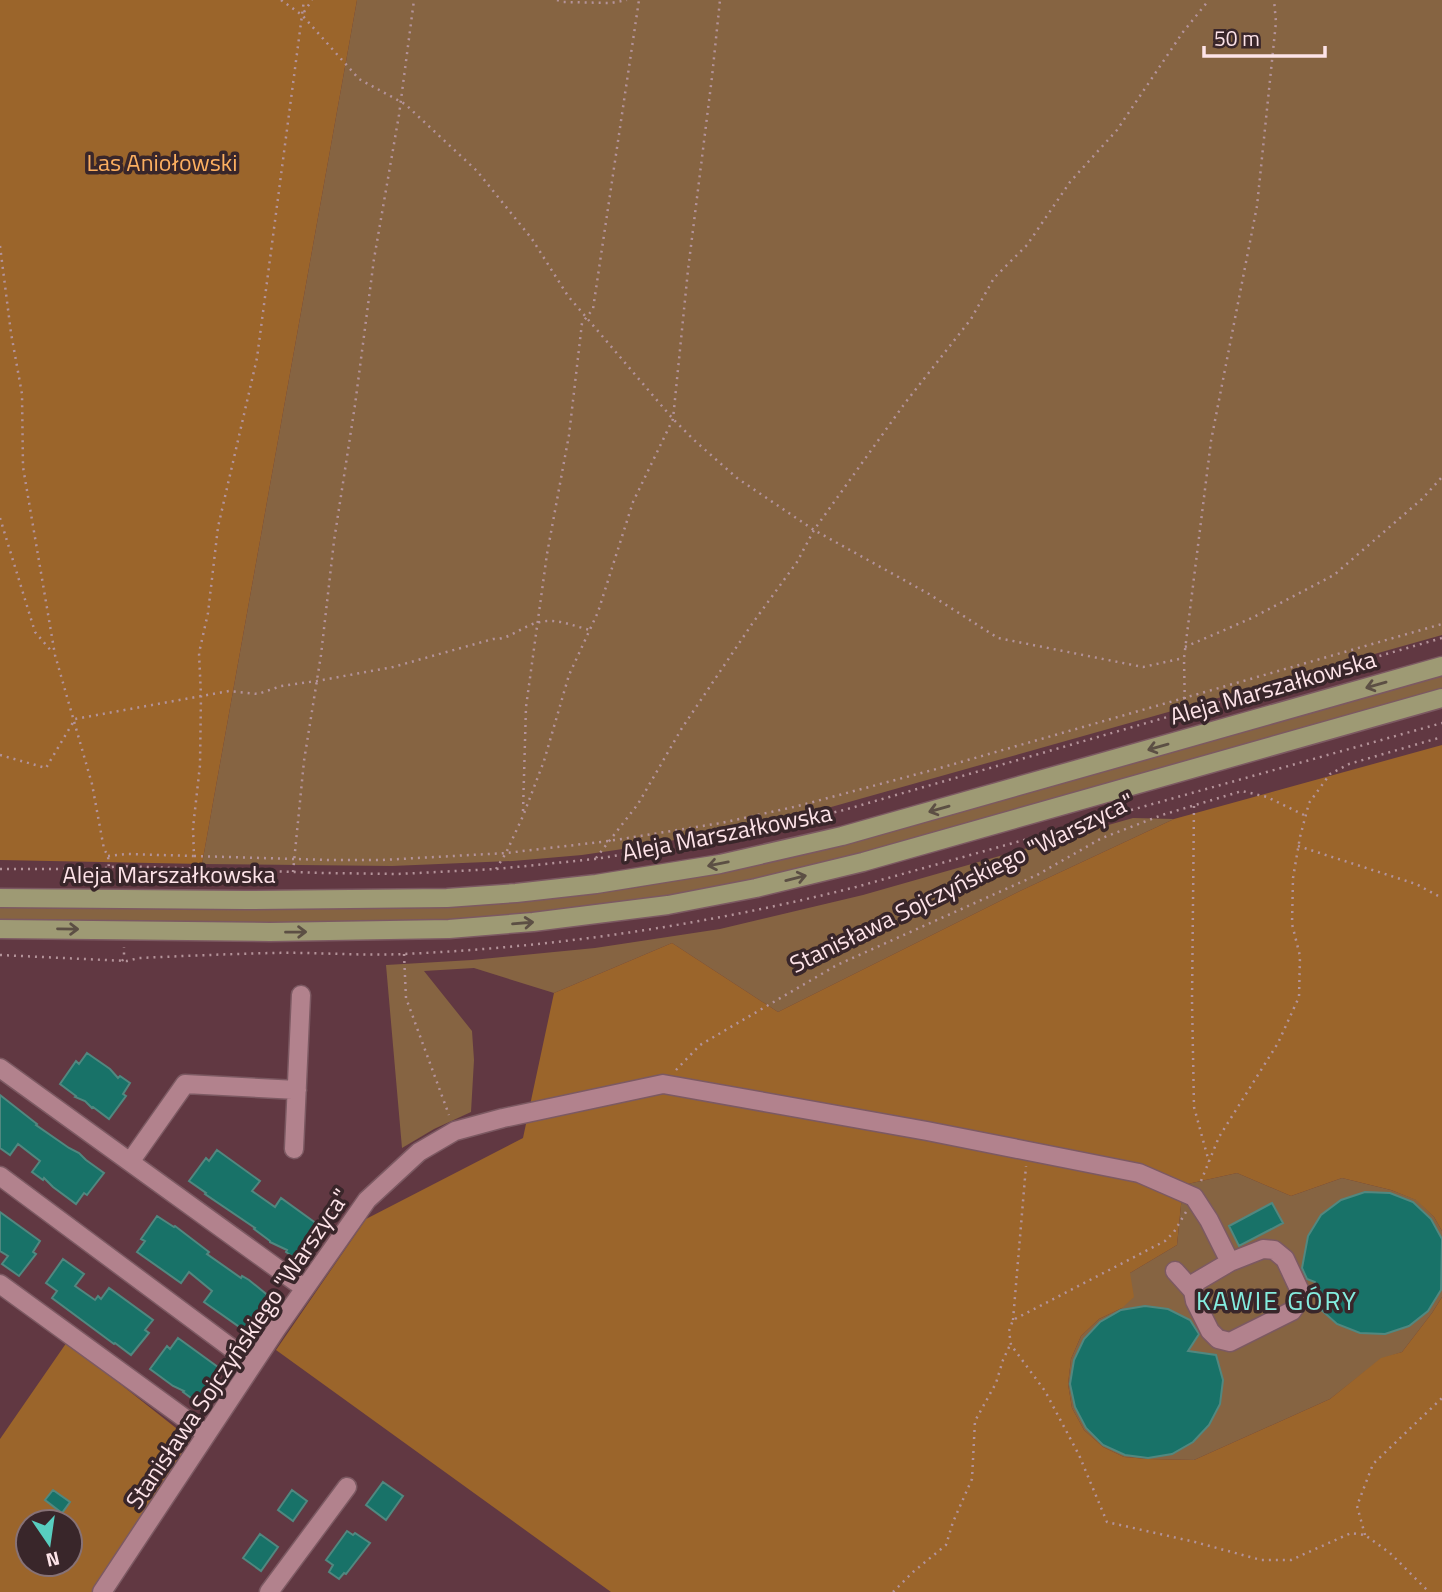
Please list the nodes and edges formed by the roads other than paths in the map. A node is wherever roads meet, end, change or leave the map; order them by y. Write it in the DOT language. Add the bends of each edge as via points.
graph roads {
  1 [pos="1442,666"];
  2 [pos="1442,698"];
  3 [pos="0,898"];
  4 [pos="0,929"];
  5 [pos="301,995"];
  6 [pos="0,1068"];
  7 [pos="297,1090"];
  8 [pos="294,1149"];
  9 [pos="130,1162"];
  10 [pos="0,1176"];
  11 [pos="1230,1262"];
  12 [pos="1175,1270"];
  13 [pos="296,1282"];
  14 [pos="0,1284"];
  15 [pos="1194,1291"];
  16 [pos="242,1356"];
  17 [pos="198,1428"];
  18 [pos="347,1487"];
  19 [pos="102,1592"];
  20 [pos="270,1592"];
  1 -- 3 [label="main road, Aleja Marszałkowska, one-way" via="842,836 720,864 608,882 447,898"];
  4 -- 2 [label="main road, one-way" via="449,929 668,905 863,862"];
  5 -- 7 [label="lane"];
  6 -- 9 [label="lane"];
  7 -- 8 [label="lane"];
  7 -- 9 [label="lane" via="185,1084"];
  9 -- 13 [label="lane"];
  10 -- 16 [label="lane"];
  11 -- 15 [label="lane" via="1196,1282"];
  11 -- 15 [label="lane" via="1263,1249 1274,1250 1284,1259 1299,1289 1299,1301 1292,1311 1230,1342 1210,1331"];
  11 -- 19 [label="lane, Stanisława Sojczyńskiego \"Warszyca\"" via="1194,1197 1139,1173 663,1084 455,1131 419,1152 367,1200"];
  12 -- 15 [label="lane"];
  14 -- 17 [label="lane"];
  18 -- 20 [label="lane"];
}
